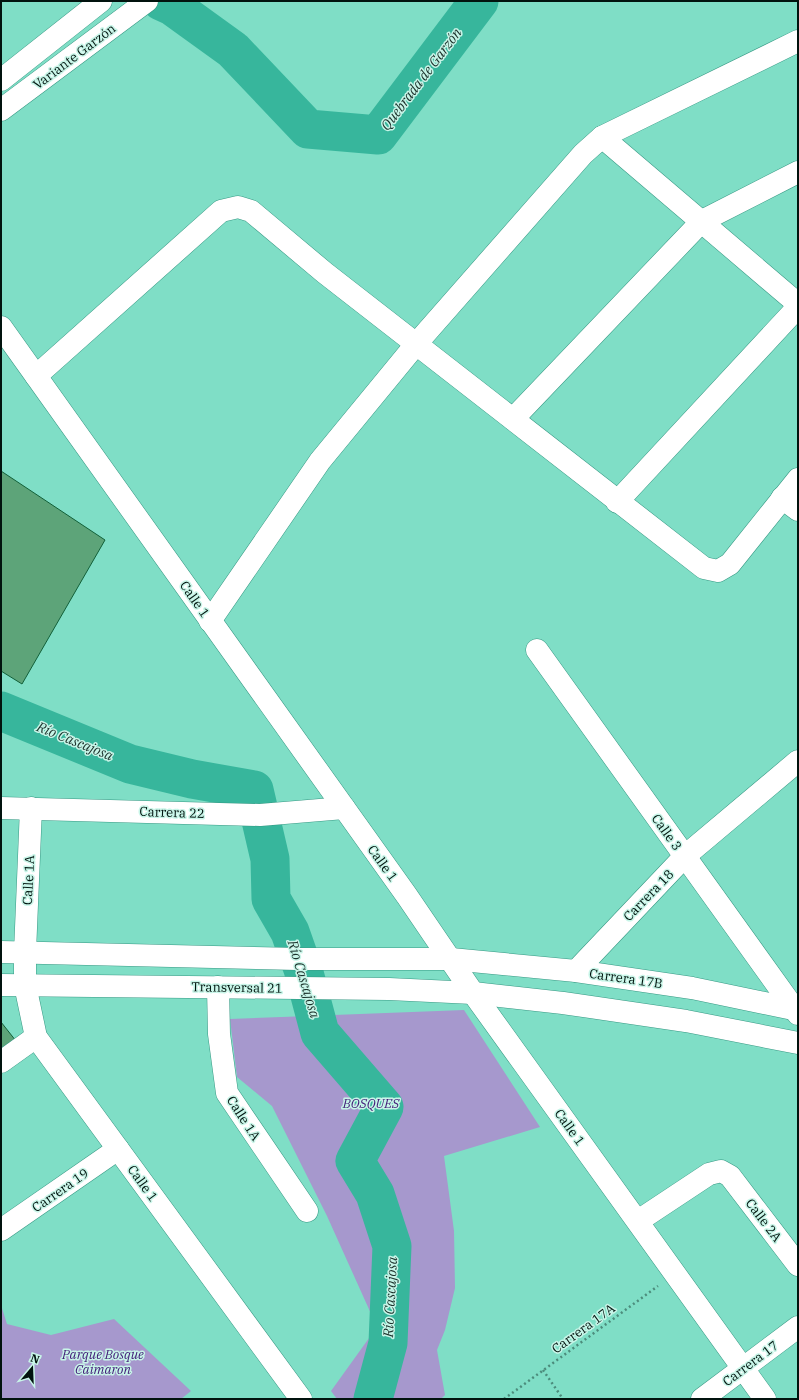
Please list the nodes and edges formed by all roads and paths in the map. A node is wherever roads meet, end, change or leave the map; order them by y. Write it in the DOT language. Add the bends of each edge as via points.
graph roads {
  1 [pos="101,1"];
  2 [pos="147,1"];
  3 [pos="798,41"];
  4 [pos="1,80"];
  5 [pos="1,110"];
  6 [pos="602,137"];
  7 [pos="798,172"];
  8 [pos="702,221"];
  9 [pos="798,306"];
  10 [pos="1,327"];
  11 [pos="417,343"];
  12 [pos="36,376"];
  13 [pos="513,419"];
  14 [pos="798,479"];
  15 [pos="617,502"];
  16 [pos="790,504"];
  17 [pos="210,621"];
  18 [pos="537,650"];
  19 [pos="798,761"];
  20 [pos="1,808"];
  21 [pos="31,808"];
  22 [pos="344,808"];
  23 [pos="685,856"];
  24 [pos="1,952"];
  25 [pos="25,952"];
  26 [pos="451,959"];
  27 [pos="576,970"];
  28 [pos="1,985"];
  29 [pos="25,985"];
  30 [pos="221,987"];
  31 [pos="473,993"];
  32 [pos="797,1011"];
  33 [pos="36,1037"];
  34 [pos="798,1043"];
  35 [pos="1,1062"];
  36 [pos="118,1149"];
  37 [pos="307,1211"];
  38 [pos="638,1221"];
  39 [pos="1,1230"];
  40 [pos="798,1265"];
  41 [pos="675,1273"];
  42 [pos="798,1327"];
  43 [pos="742,1368"];
  44 [pos="543,1370"];
  45 [pos="301,1399"];
  46 [pos="504,1399"];
  47 [pos="563,1399"];
  48 [pos="702,1399"];
  49 [pos="765,1399"];
  1 -- 4 [label="main road, Variante Garzón"];
  2 -- 5 [label="main road, Variante Garzón"];
  3 -- 6 [label="main road"];
  6 -- 8 [label="main road"];
  6 -- 11 [label="main road" via="583,154"];
  7 -- 8 [label="main road"];
  8 -- 9 [label="main road"];
  8 -- 13 [label="main road"];
  9 -- 15 [label="main road"];
  10 -- 12 [label="main road, Calle 1"];
  11 -- 12 [label="main road" via="325,273 251,211 238,207 221,211"];
  11 -- 13 [label="main road"];
  11 -- 17 [label="main road" via="320,461"];
  12 -- 17 [label="main road, Calle 1"];
  13 -- 15 [label="main road"];
  14 -- 16 [label="main road"];
  15 -- 16 [label="main road" via="704,568 718,571 730,564"];
  17 -- 22 [label="main road, Calle 1"];
  18 -- 23 [label="main road, Calle 3"];
  19 -- 23 [label="main road, Carrera 18"];
  20 -- 21 [label="main road, Carrera 22"];
  21 -- 22 [label="main road, Carrera 22" via="260,815"];
  21 -- 25 [label="main road, Calle 1A"];
  22 -- 26 [label="main road, Calle 1"];
  23 -- 27 [label="main road, Carrera 18"];
  23 -- 32 [label="main road, Calle 3"];
  24 -- 25 [label="main road"];
  25 -- 26 [label="main road, Carrera 17B" via="386,960"];
  25 -- 29 [label="main road, Calle 1"];
  26 -- 27 [label="main road, Carrera 17B"];
  26 -- 31 [label="main road, Calle 1"];
  27 -- 32 [label="main road, Carrera 17B" via="692,988"];
  28 -- 29 [label="main road, Transversal 21"];
  29 -- 30 [label="main road, Transversal 21"];
  29 -- 33 [label="main road, Calle 1"];
  30 -- 31 [label="main road, Transversal 21"];
  30 -- 37 [label="main road, Calle 1A" via="219,1034 228,1093"];
  31 -- 34 [label="main road" via="686,1021"];
  31 -- 38 [label="main road, Calle 1"];
  33 -- 35 [label="main road"];
  33 -- 36 [label="main road, Calle 1"];
  36 -- 39 [label="main road, Carrera 19"];
  36 -- 45 [label="main road, Calle 1"];
  38 -- 40 [label="main road, Calle 2A" via="709,1174 721,1170 730,1176"];
  38 -- 41 [label="main road, Calle 1"];
  41 -- 43 [label="main road, Calle 1"];
  41 -- 44 [label="path, Carrera 17A"];
  42 -- 43 [label="main road, Carrera 17"];
  43 -- 48 [label="main road, Carrera 17"];
  43 -- 49 [label="main road, Calle 1"];
  44 -- 46 [label="path, Carrera 17A"];
  44 -- 47 [label="path"];
}
